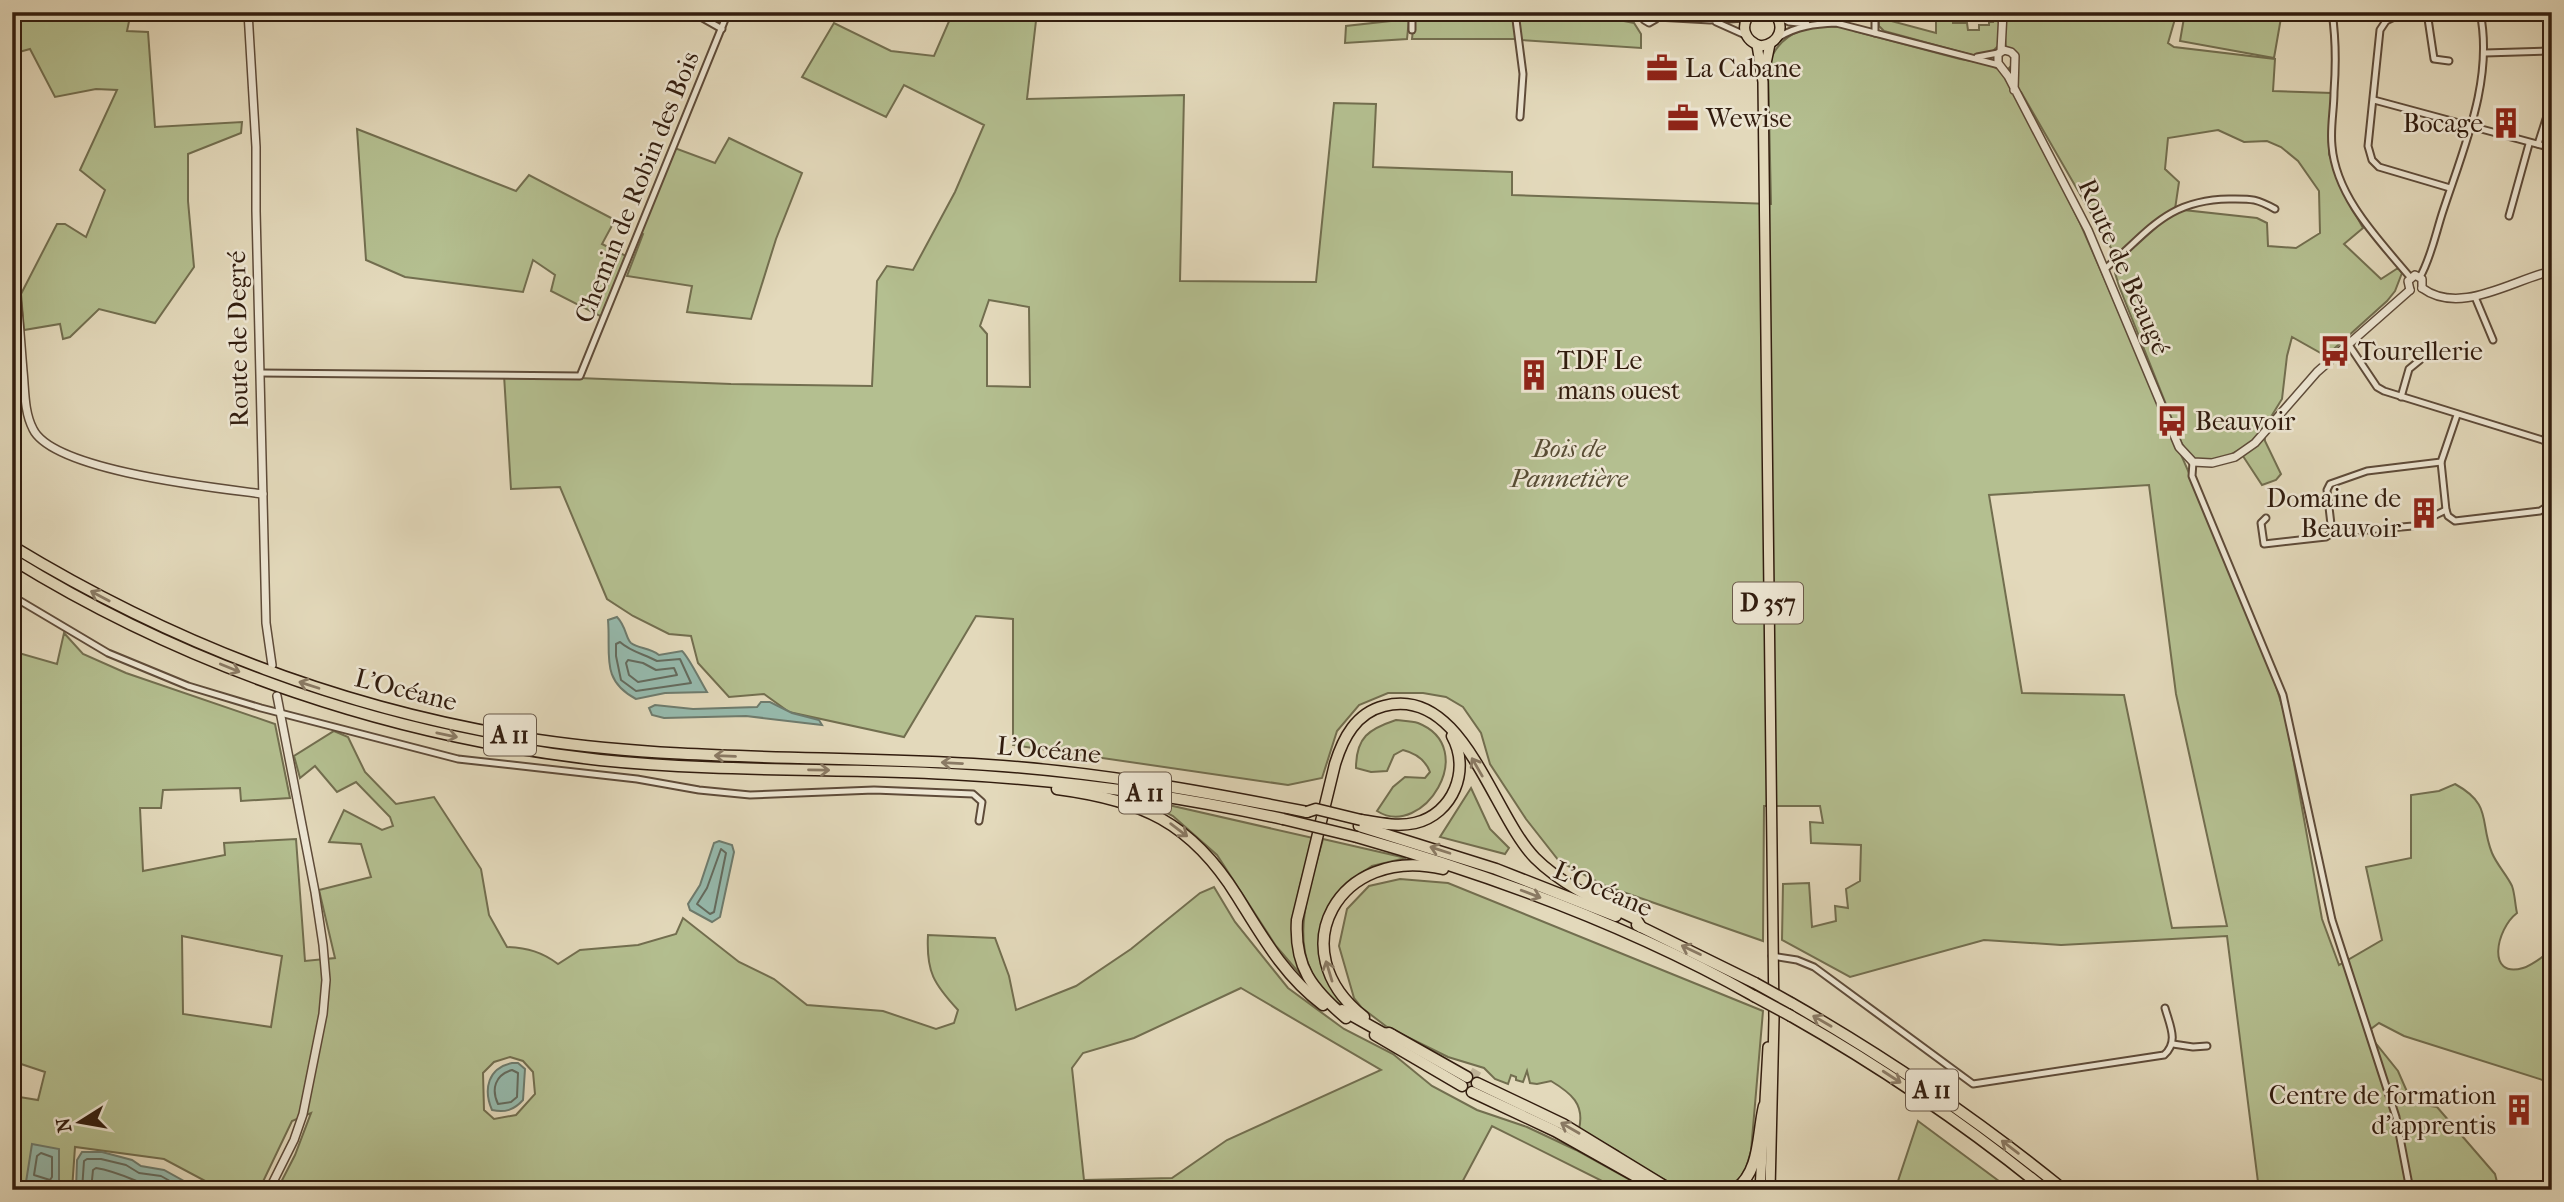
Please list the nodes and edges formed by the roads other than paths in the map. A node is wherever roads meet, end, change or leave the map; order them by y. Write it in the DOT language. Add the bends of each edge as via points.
graph roads {
  1 [pos="247,12"];
  2 [pos="692,12"];
  3 [pos="728,12"];
  4 [pos="1412,12"];
  5 [pos="1515,12"];
  6 [pos="1624,12"];
  7 [pos="1875,12"];
  8 [pos="2003,12"];
  9 [pos="2332,12"];
  10 [pos="2405,12"];
  11 [pos="2427,12"];
  12 [pos="2480,12"];
  13 [pos="1643,14"];
  14 [pos="1775,14"];
  15 [pos="1656,15"];
  16 [pos="1749,15"];
  17 [pos="1710,20"];
  18 [pos="1810,25"];
  19 [pos="2003,27"];
  20 [pos="722,29"];
  21 [pos="1412,30"];
  22 [pos="1875,33"];
  23 [pos="1746,36"];
  24 [pos="1773,41"];
  25 [pos="1757,45"];
  26 [pos="2011,51"];
  27 [pos="2552,51"];
  28 [pos="2000,52"];
  29 [pos="2485,53"];
  30 [pos="1970,58"];
  31 [pos="2449,61"];
  32 [pos="2013,64"];
  33 [pos="2000,66"];
  34 [pos="1763,82"];
  35 [pos="2014,90"];
  36 [pos="2374,100"];
  37 [pos="1520,117"];
  38 [pos="2546,119"];
  39 [pos="2469,127"];
  40 [pos="2529,144"];
  41 [pos="2538,144"];
  42 [pos="2552,148"];
  43 [pos="2451,188"];
  44 [pos="2275,209"];
  45 [pos="2509,216"];
  46 [pos="12,260"];
  47 [pos="2106,268"];
  48 [pos="2552,271"];
  49 [pos="2410,277"];
  50 [pos="2420,277"];
  51 [pos="2422,288"];
  52 [pos="2410,290"];
  53 [pos="2475,297"];
  54 [pos="2493,340"];
  55 [pos="2552,342"];
  56 [pos="2349,345"];
  57 [pos="2420,360"];
  58 [pos="2552,367"];
  59 [pos="260,373"];
  60 [pos="2401,397"];
  61 [pos="2457,415"];
  62 [pos="2552,443"];
  63 [pos="2193,461"];
  64 [pos="2441,462"];
  65 [pos="263,494"];
  66 [pos="2552,495"];
  67 [pos="2446,510"];
  68 [pos="2266,518"];
  69 [pos="2332,533"];
  70 [pos="12,546"];
  71 [pos="12,559"];
  72 [pos="12,596"];
  73 [pos="272,665"];
  74 [pos="277,696"];
  75 [pos="280,712"];
  76 [pos="1006,778"];
  77 [pos="979,821"];
  78 [pos="1360,823"];
  79 [pos="1467,870"];
  80 [pos="1641,927"];
  81 [pos="1772,956"];
  82 [pos="1772,996"];
  83 [pos="2165,1008"];
  84 [pos="1346,1018"];
  85 [pos="1392,1035"];
  86 [pos="2173,1044"];
  87 [pos="2207,1046"];
  88 [pos="1416,1054"];
  89 [pos="1470,1084"];
  90 [pos="1516,1101"];
  91 [pos="1764,1107"];
  92 [pos="1506,1109"];
  93 [pos="269,1190"];
  94 [pos="1660,1190"];
  95 [pos="1671,1190"];
  96 [pos="1735,1190"];
  97 [pos="1760,1190"];
  98 [pos="1770,1190"];
  99 [pos="2046,1190"];
  100 [pos="2064,1190"];
  101 [pos="2410,1190"];
  1 -- 59 [label="street, Route de Degré" via="256,147"];
  2 -- 20 [label="street"];
  3 -- 20 [label="street, Chemin de Robin des Bois"];
  4 -- 21 [label="street"];
  5 -- 37 [label="street" via="1523,74"];
  6 -- 13 [label="street"];
  7 -- 22 [label="street"];
  8 -- 19 [label="street"];
  9 -- 49 [label="street" via="2336,40 2333,156 2358,213"];
  10 -- 36 [label="street" via="2386,21 2380,30"];
  11 -- 31 [label="street" via="2434,58"];
  12 -- 29 [label="street"];
  13 -- 15 [label="street" via="1649,23"];
  14 -- 18 [label="street"];
  14 -- 24 [label="main road" via="1780,27"];
  15 -- 17 [label="street"];
  16 -- 17 [label="street"];
  16 -- 23 [label="main road"];
  17 -- 23 [label="street"];
  18 -- 22 [label="street" via="1836,23"];
  18 -- 24 [label="street"];
  19 -- 26 [label="street"];
  19 -- 28 [label="street"];
  20 -- 59 [label="street, Chemin de Robin des Bois" via="580,376"];
  22 -- 30 [label="street"];
  23 -- 25 [label="main road"];
  24 -- 25 [label="main road"];
  24 -- 34 [label="main road, D 357"];
  25 -- 34 [label="main road, D 357"];
  26 -- 28 [label="street"];
  26 -- 32 [label="street"];
  27 -- 29 [label="street"];
  28 -- 30 [label="street"];
  28 -- 33 [label="street"];
  29 -- 39 [label="street"];
  30 -- 33 [label="street"];
  32 -- 33 [label="street"];
  32 -- 35 [label="street, Route de Beaugé"];
  33 -- 35 [label="street, Route de Beaugé"];
  34 -- 81 [label="main road, D 357"];
  35 -- 47 [label="street, Route de Beaugé"];
  36 -- 39 [label="street"];
  36 -- 43 [label="street" via="2368,146 2372,160 2379,167"];
  38 -- 41 [label="street"];
  39 -- 40 [label="street"];
  39 -- 43 [label="street"];
  40 -- 41 [label="street"];
  40 -- 45 [label="street"];
  41 -- 42 [label="street"];
  43 -- 50 [label="street"];
  44 -- 47 [label="street" via="2256,199 2204,200 2183,206 2157,220"];
  46 -- 65 [label="street" via="28,417 41,440 80,461"];
  47 -- 63 [label="street, Route de Beaugé" via="2179,447"];
  48 -- 53 [label="street"];
  49 -- 50 [label="street"];
  49 -- 52 [label="street"];
  50 -- 51 [label="street"];
  51 -- 52 [label="street"];
  51 -- 53 [label="street" via="2455,299"];
  52 -- 56 [label="street"];
  53 -- 54 [label="street"];
  55 -- 58 [label="street"];
  56 -- 60 [label="street" via="2377,387"];
  56 -- 63 [label="street" via="2317,372 2255,443 2235,457 2212,463"];
  57 -- 60 [label="street" via="2409,369"];
  59 -- 65 [label="street, Route de Degré"];
  60 -- 61 [label="street"];
  61 -- 62 [label="street"];
  61 -- 64 [label="street"];
  63 -- 101 [label="street" via="2192,475 2283,695 2332,920 2396,1117"];
  64 -- 67 [label="street"];
  64 -- 69 [label="street" via="2367,471 2330,484 2326,490"];
  65 -- 73 [label="street, Route de Degré" via="266,623"];
  66 -- 67 [label="street" via="2540,511 2455,521"];
  67 -- 69 [label="street" via="2413,526"];
  68 -- 69 [label="street" via="2260,528 2264,544"];
  78 -- 70 [label="highway, L’Océane / A 11, one-way" via="1167,785 1062,771 636,752 481,730 362,701 233,657 123,608"];
  71 -- 76 [label="highway, L’Océane / A 11, one-way" via="115,616 215,662 329,703 435,732 528,750 628,762"];
  72 -- 75 [label="street" via="131,663 188,686"];
  74 -- 75 [label="street"];
  75 -- 77 [label="street" via="457,759 722,793 874,790 973,794 982,802"];
  75 -- 93 [label="street" via="315,892 326,981 303,1114"];
  76 -- 79 [label="highway, L’Océane / A 11, bridge" via="1134,792 1283,819"];
  76 -- 84 [label="highway, one-way" via="1016,784 1118,799 1170,823 1214,864 1293,978 1327,1009"];
  80 -- 78 [label="highway, L’Océane / A 11, one-way" via="1520,878"];
  78 -- 85 [label="highway" via="1412,824 1448,802 1457,786 1460,758 1440,722 1419,710 1396,707 1375,713 1356,727 1339,763 1303,909 1301,947 1320,989 1340,1008"];
  85 -- 79 [label="highway, one-way" via="1356,1011 1333,982 1325,951 1333,910 1352,885 1381,868 1408,864"];
  79 -- 99 [label="highway, L’Océane / A 11, one-way, bridge" via="1624,932 1791,1016 1940,1110"];
  80 -- 84 [label="highway, one-way" via="1636,919 1560,880 1534,857 1444,720 1423,707 1387,705 1362,717 1342,743 1297,920 1305,972 1322,997"];
  100 -- 80 [label="highway, L’Océane / A 11, one-way, bridge" via="1942,1097 1863,1045 1755,983"];
  81 -- 82 [label="main road, D 357"];
  81 -- 86 [label="street" via="1822,971 1973,1084 2164,1055"];
  82 -- 91 [label="main road, D 357"];
  82 -- 98 [label="main road, D 357"];
  83 -- 86 [label="street"];
  84 -- 88 [label="highway"];
  85 -- 88 [label="highway"];
  86 -- 87 [label="street"];
  88 -- 89 [label="highway"];
  89 -- 90 [label="highway"];
  89 -- 92 [label="highway"];
  90 -- 92 [label="highway"];
  95 -- 90 [label="highway, one-way"];
  91 -- 96 [label="highway" via="1756,1157"];
  91 -- 97 [label="main road, D 357"];
  92 -- 94 [label="highway"];
}
